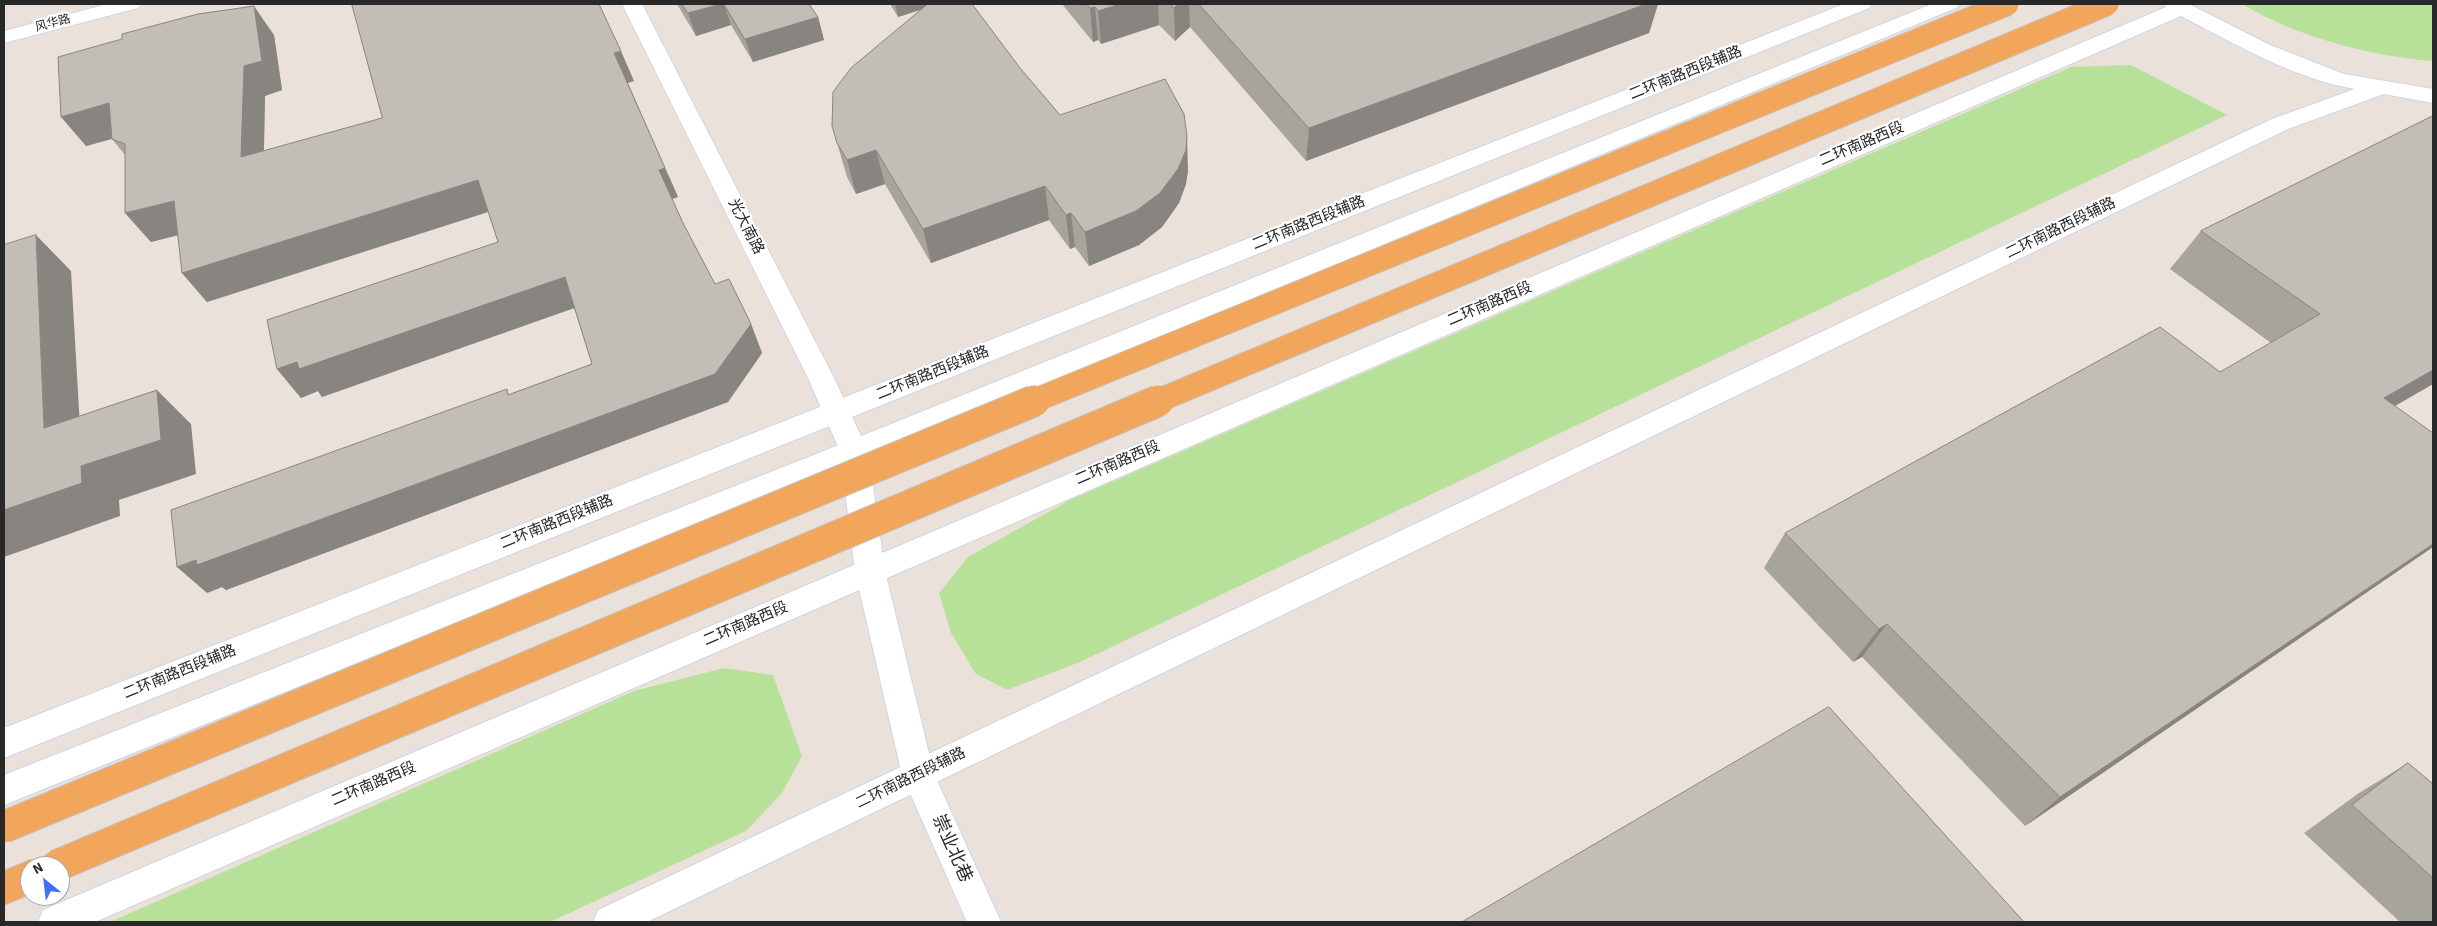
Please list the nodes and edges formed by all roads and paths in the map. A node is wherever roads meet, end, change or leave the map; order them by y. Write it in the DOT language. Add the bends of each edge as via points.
graph roads {
  1 [pos="130,4"];
  2 [pos="632,4"];
  3 [pos="1862,4"];
  4 [pos="1950,4"];
  5 [pos="2007,4"];
  6 [pos="2107,4"];
  7 [pos="2177,6"];
  8 [pos="4,37"];
  9 [pos="2380,88"];
  10 [pos="2433,96"];
  11 [pos="838,412"];
  12 [pos="854,451"];
  13 [pos="870,571"];
  14 [pos="4,743"];
  15 [pos="918,775"];
  16 [pos="4,790"];
  17 [pos="4,827"];
  18 [pos="70,860"];
  19 [pos="20,881"];
  20 [pos="4,888"];
  21 [pos="55,922"];
  22 [pos="610,922"];
  23 [pos="984,922"];
  1 -- 8 [label="main road, 风华路"];
  2 -- 11 [label="main road, 光大南路"];
  3 -- 11 [label="main road, 二环南路西段辅路"];
  4 -- 12 [label="main road"];
  5 -- 17 [label="highway, bridge" via="1085,380"];
  6 -- 18 [label="highway, bridge"];
  7 -- 9 [label="main road" via="2263,50 2340,80"];
  7 -- 13 [label="main road, 二环南路西段"];
  9 -- 10 [label="main road"];
  9 -- 15 [label="main road, 二环南路西段辅路" via="2280,124"];
  11 -- 12 [label="main road, 光大南路"];
  11 -- 14 [label="main road, 二环南路西段辅路"];
  12 -- 13 [label="main road, 光大南路"];
  12 -- 16 [label="main road"];
  13 -- 15 [label="main road, 崇业北巷"];
  13 -- 21 [label="main road, 二环南路西段"];
  15 -- 22 [label="main road, 二环南路西段辅路"];
  15 -- 23 [label="main road, 崇业北巷"];
  19 -- 20 [label="highway"];
}
